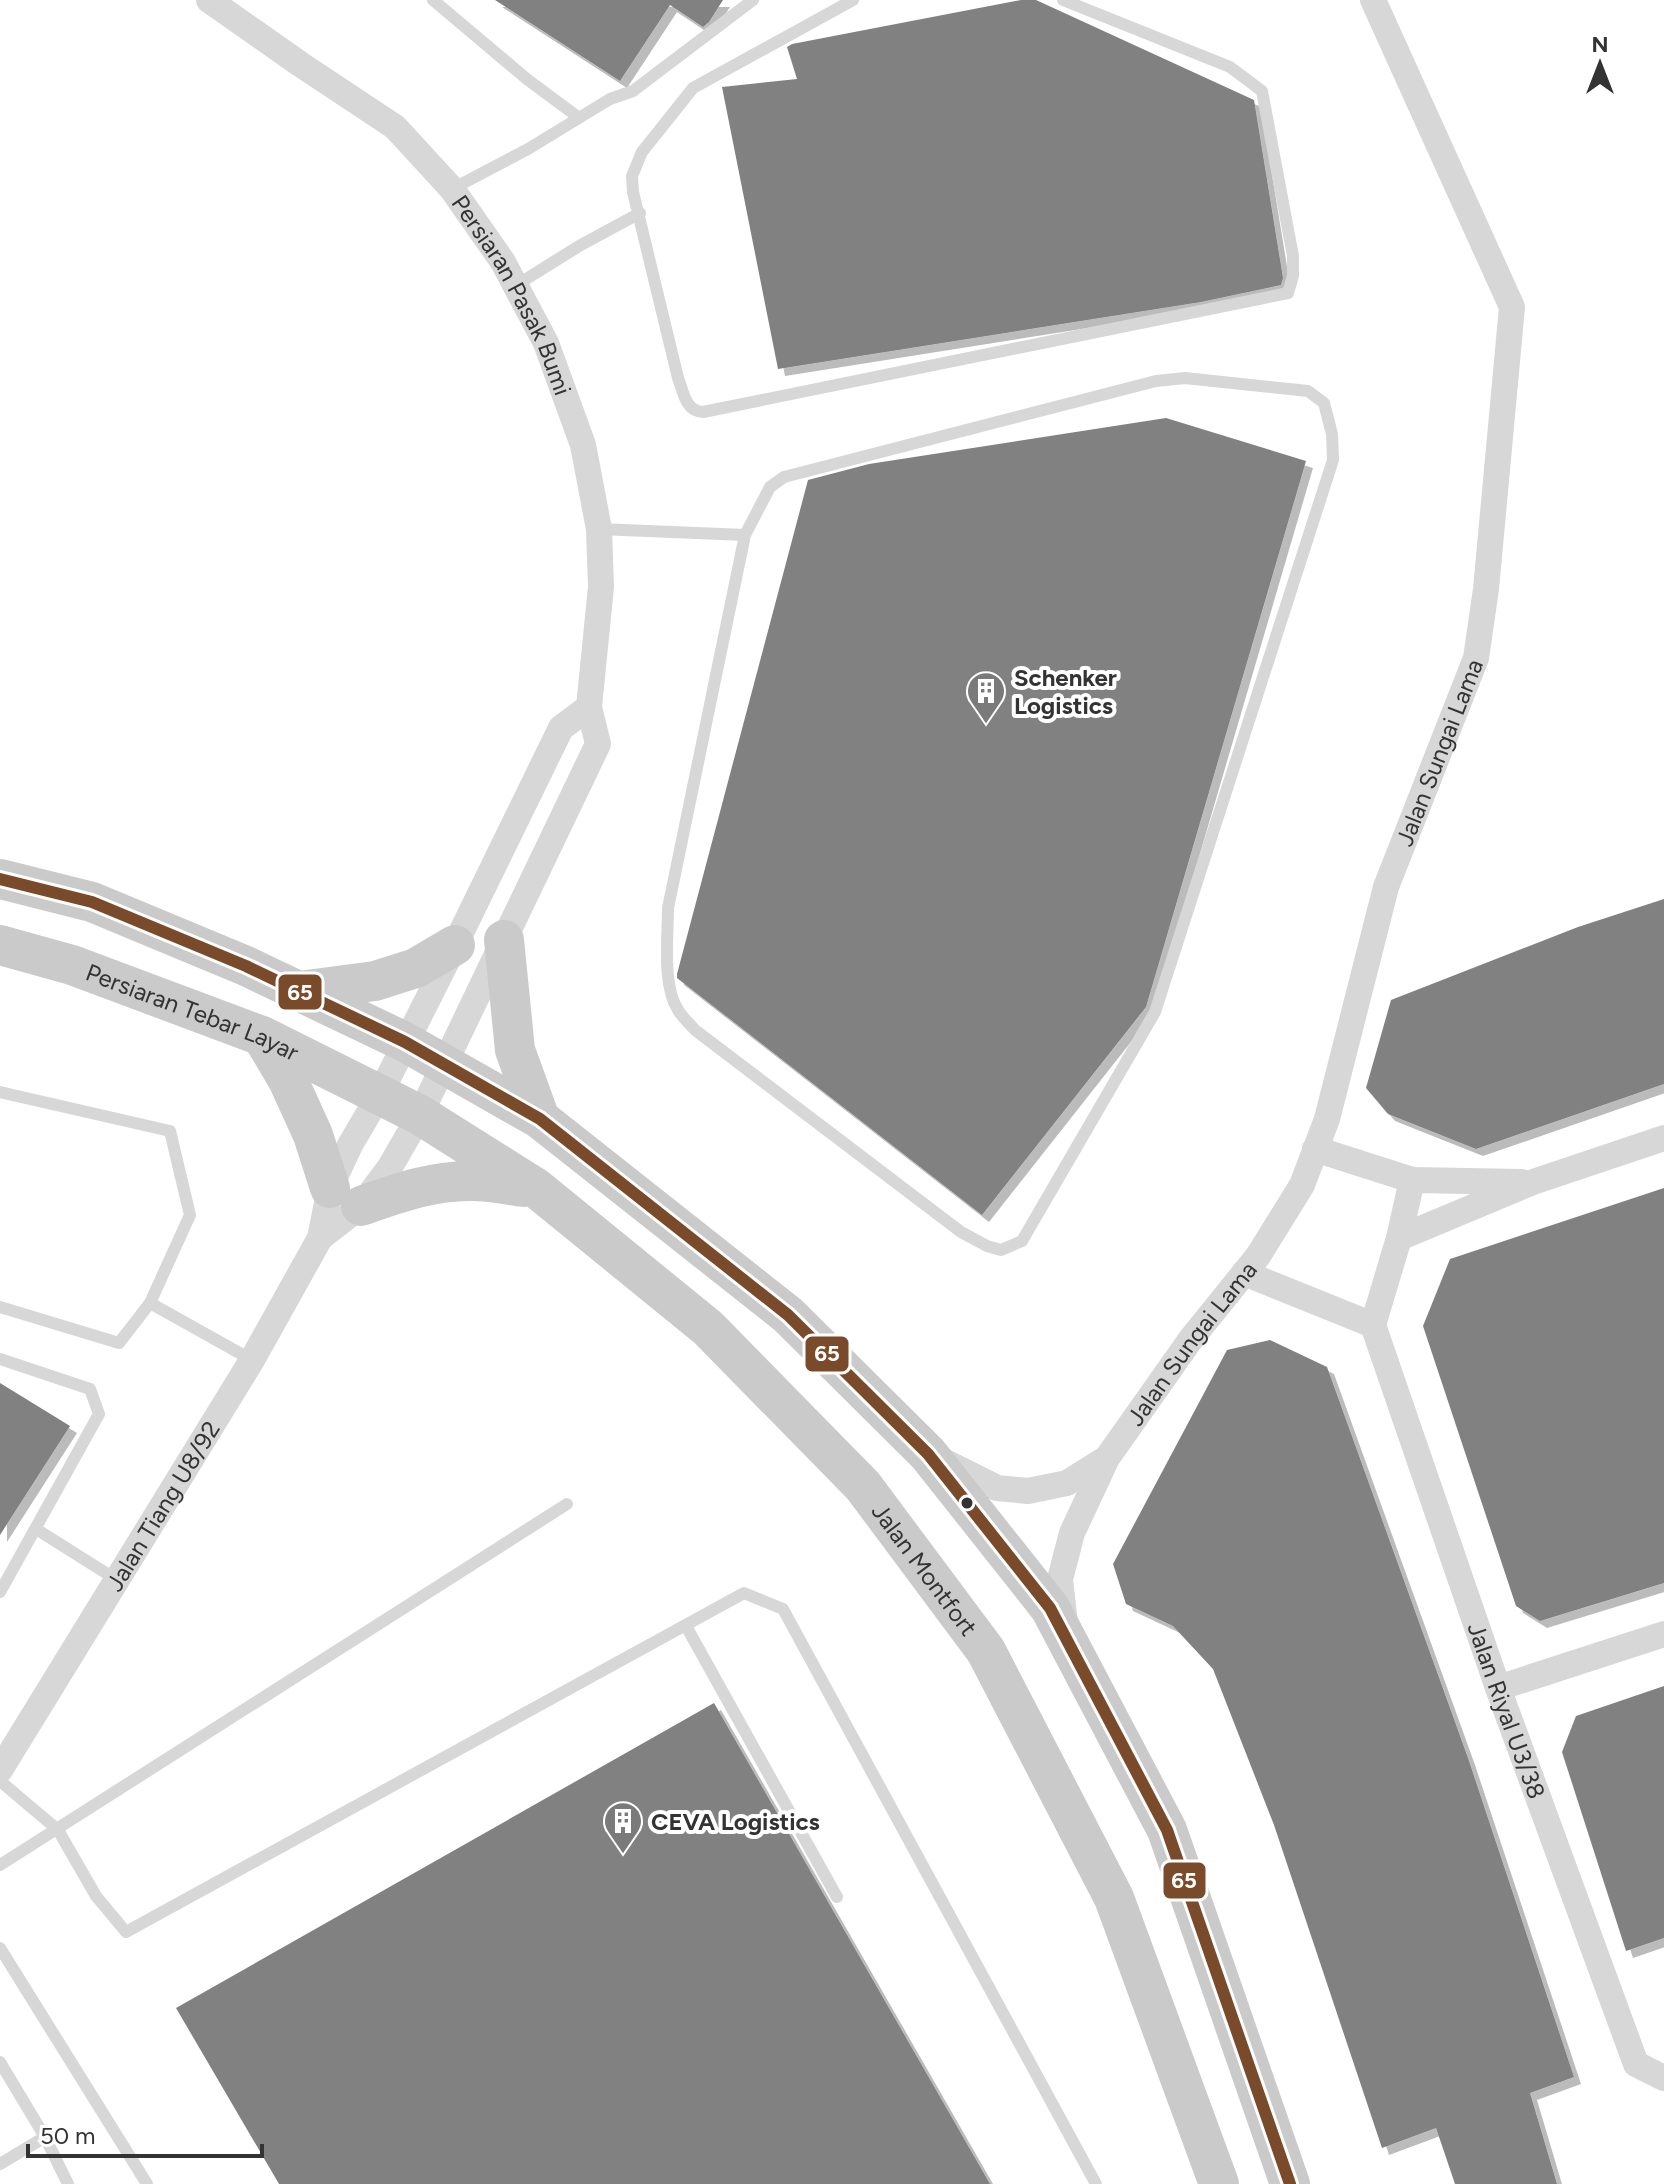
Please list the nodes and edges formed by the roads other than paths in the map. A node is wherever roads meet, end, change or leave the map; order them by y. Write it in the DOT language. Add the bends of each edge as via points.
graph roads {
  1 [pos="209,0"];
  2 [pos="433,0"];
  3 [pos="753,0"];
  4 [pos="853,0"];
  5 [pos="1063,0"];
  6 [pos="1373,0"];
  7 [pos="578,117"];
  8 [pos="452,189"];
  9 [pos="640,213"];
  10 [pos="515,286"];
  11 [pos="599,529"];
  12 [pos="745,535"];
  13 [pos="589,707"];
  14 [pos="0,879"];
  15 [pos="504,940"];
  16 [pos="0,945"];
  17 [pos="455,945"];
  18 [pos="299,991"];
  19 [pos="262,1036"];
  20 [pos="405,1042"];
  21 [pos="445,1063"];
  22 [pos="0,1092"];
  23 [pos="380,1094"];
  24 [pos="420,1115"];
  25 [pos="540,1119"];
  26 [pos="1664,1138"];
  27 [pos="1315,1149"];
  28 [pos="1412,1180"];
  29 [pos="1533,1182"];
  30 [pos="536,1188"];
  31 [pos="346,1197"];
  32 [pos="1399,1238"];
  33 [pos="1244,1273"];
  34 [pos="150,1303"];
  35 [pos="0,1307"];
  36 [pos="1373,1325"];
  37 [pos="0,1359"];
  38 [pos="252,1360"];
  39 [pos="928,1454"];
  40 [pos="1107,1458"];
  41 [pos="567,1504"];
  42 [pos="36,1529"];
  43 [pos="117,1580"];
  44 [pos="0,1592"];
  45 [pos="686,1626"];
  46 [pos="1664,1634"];
  47 [pos="1066,1640"];
  48 [pos="1498,1688"];
  49 [pos="0,1770"];
  50 [pos="0,1781"];
  51 [pos="58,1830"];
  52 [pos="0,1865"];
  53 [pos="837,1897"];
  54 [pos="0,1948"];
  55 [pos="0,2062"];
  56 [pos="4,2078"];
  57 [pos="1664,2078"];
  58 [pos="45,2137"];
  59 [pos="0,2164"];
  60 [pos="68,2184"];
  61 [pos="147,2184"];
  62 [pos="1096,2184"];
  63 [pos="1219,2184"];
  64 [pos="1290,2184"];
  1 -- 8 [label="street, Persiaran Pasak Bumi" via="395,127"];
  2 -- 7 [label="lane"];
  3 -- 7 [label="lane" via="633,91"];
  4 -- 9 [label="lane" via="693,88 642,152 632,176"];
  5 -- 9 [label="lane" via="1230,67 1262,91 1293,256 1288,293 697,412 688,406 678,378"];
  6 -- 27 [label="street, Jalan Sungai Lama" via="1512,307 1476,658 1386,887"];
  7 -- 8 [label="lane"];
  8 -- 10 [label="street, Persiaran Pasak Bumi"];
  9 -- 10 [label="lane"];
  10 -- 11 [label="street, Persiaran Pasak Bumi" via="546,343 583,445"];
  11 -- 12 [label="lane"];
  11 -- 13 [label="street, Persiaran Pasak Bumi" via="601,587"];
  12 -- 12 [label="lane" via="668,908 670,990 677,1010 695,1030 961,1232 1001,1250 1022,1241 1155,1012 1333,460 1324,403 1308,391 1185,378 1156,381 784,477 770,487"];
  13 -- 15 [label="street, Persiaran Pasak Bumi" via="598,744"];
  13 -- 17 [label="street" via="561,728"];
  14 -- 18 [label="main road" via="92,902"];
  15 -- 21 [label="street, Persiaran Pasak Bumi"];
  15 -- 25 [label="main road" via="515,1050"];
  16 -- 19 [label="main road, Persiaran Tebar Layar" via="72,965"];
  17 -- 18 [label="main road" via="416,968 375,981"];
  17 -- 20 [label="street"];
  18 -- 20 [label="main road"];
  19 -- 23 [label="main road, Persiaran Tebar Layar"];
  19 -- 31 [label="main road"];
  20 -- 21 [label="main road"];
  20 -- 23 [label="street, Jalan Tiang U8/92"];
  21 -- 24 [label="street, Jalan Tiang U8/92"];
  21 -- 25 [label="main road"];
  22 -- 34 [label="lane" via="170,1131 190,1215"];
  23 -- 24 [label="main road, Persiaran Tebar Layar"];
  23 -- 31 [label="street, Jalan Tiang U8/92" via="350,1145"];
  24 -- 30 [label="main road, Jalan Montfort"];
  24 -- 31 [label="street, Jalan Tiang U8/92" via="390,1167"];
  25 -- 39 [label="main road" via="788,1315"];
  26 -- 29 [label="street"];
  27 -- 28 [label="street"];
  27 -- 33 [label="street, Jalan Sungai Lama" via="1302,1185"];
  28 -- 29 [label="street"];
  28 -- 32 [label="street"];
  29 -- 32 [label="street"];
  30 -- 31 [label="main road" via="475,1180"];
  30 -- 63 [label="main road, Jalan Montfort" via="708,1328 863,1486 986,1651 1114,1898"];
  31 -- 38 [label="street, Jalan Tiang U8/92"];
  32 -- 36 [label="street"];
  33 -- 36 [label="street"];
  33 -- 40 [label="street, Jalan Sungai Lama"];
  34 -- 35 [label="lane" via="119,1343"];
  34 -- 38 [label="lane"];
  36 -- 48 [label="street, Jalan Riyal U3/38"];
  37 -- 42 [label="lane" via="90,1389 99,1414"];
  38 -- 43 [label="street, Jalan Tiang U8/92"];
  39 -- 40 [label="street" via="997,1488 1028,1491 1067,1483"];
  39 -- 47 [label="main road" via="1050,1608"];
  40 -- 47 [label="street" via="1072,1533 1060,1579"];
  41 -- 51 [label="lane"];
  42 -- 43 [label="lane"];
  42 -- 44 [label="lane"];
  43 -- 49 [label="street, Jalan Tiang U8/92"];
  45 -- 51 [label="lane" via="126,1932 96,1896"];
  45 -- 53 [label="lane"];
  45 -- 62 [label="lane" via="744,1593 783,1609"];
  46 -- 48 [label="street"];
  47 -- 64 [label="main road" via="1167,1830"];
  48 -- 57 [label="street, Jalan Riyal U3/38" via="1636,2064"];
  50 -- 51 [label="lane"];
  51 -- 52 [label="lane"];
  54 -- 61 [label="lane"];
  55 -- 56 [label="lane"];
  56 -- 58 [label="lane"];
  58 -- 59 [label="lane"];
  58 -- 60 [label="lane"];
}
